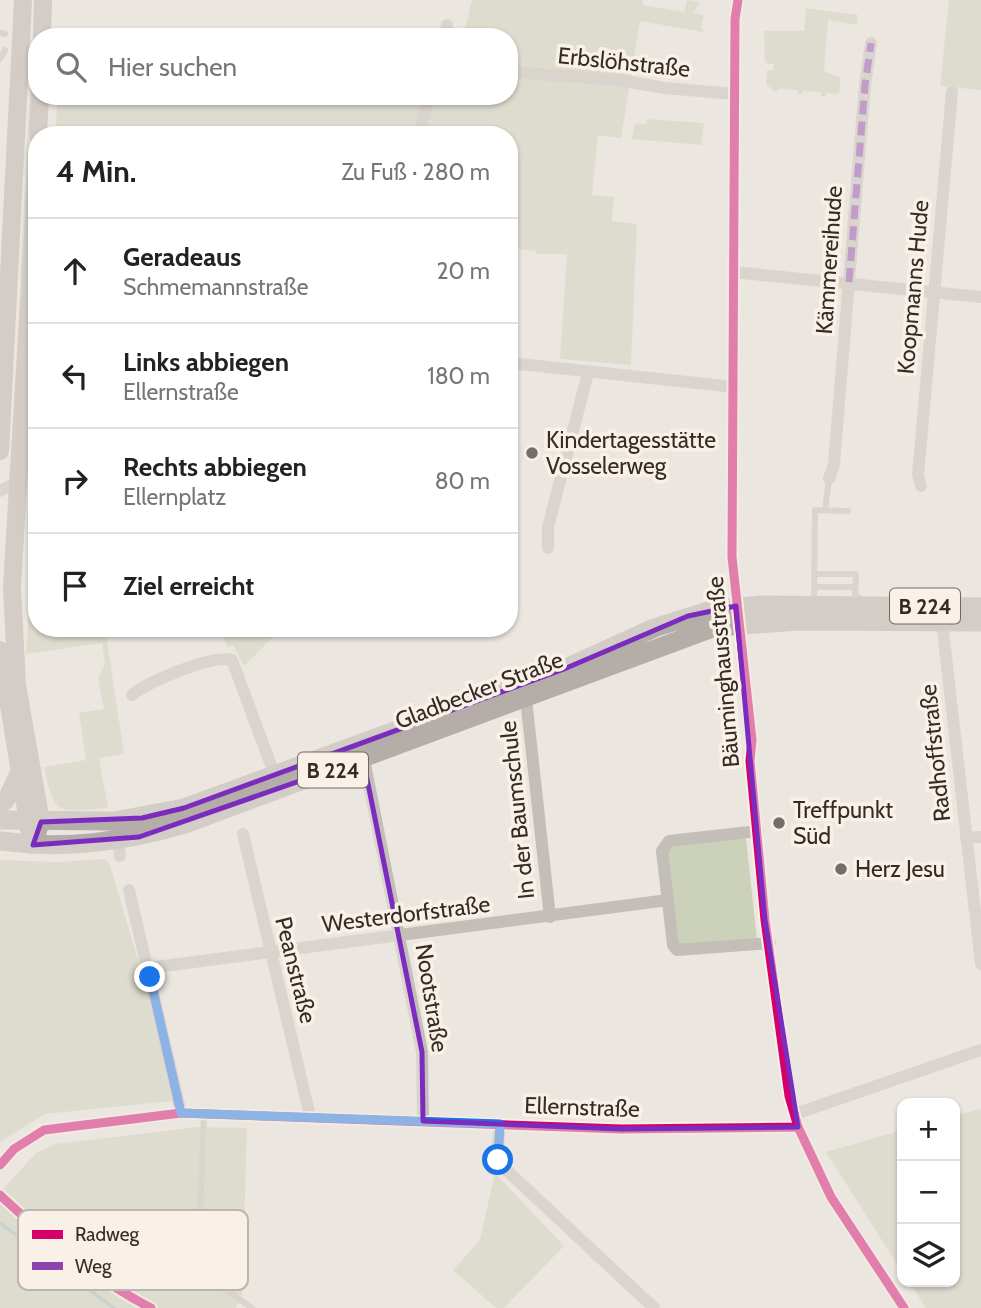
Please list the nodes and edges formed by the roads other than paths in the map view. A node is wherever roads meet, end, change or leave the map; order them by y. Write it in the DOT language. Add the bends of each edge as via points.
graph roads {
  1 [pos="23,0"];
  2 [pos="43,0"];
  3 [pos="738,0"];
  4 [pos="42,28"];
  5 [pos="16,37"];
  6 [pos="871,43"];
  7 [pos="518,73"];
  8 [pos="952,92"];
  9 [pos="735,94"];
  10 [pos="40,105"];
  11 [pos="427,105"];
  12 [pos="38,126"];
  13 [pos="421,126"];
  14 [pos="733,272"];
  15 [pos="5,278"];
  16 [pos="849,282"];
  17 [pos="934,291"];
  18 [pos="28,296"];
  19 [pos="981,296"];
  20 [pos="28,329"];
  21 [pos="520,364"];
  22 [pos="588,373"];
  23 [pos="734,387"];
  24 [pos="0,451"];
  25 [pos="829,479"];
  26 [pos="18,482"];
  27 [pos="921,486"];
  28 [pos="0,491"];
  29 [pos="825,510"];
  30 [pos="848,511"];
  31 [pos="548,548"];
  32 [pos="814,574"];
  33 [pos="6,587"];
  34 [pos="856,587"];
  35 [pos="814,595"];
  36 [pos="869,606"];
  37 [pos="981,607"];
  38 [pos="737,615"];
  39 [pos="6,619"];
  40 [pos="942,622"];
  41 [pos="981,622"];
  42 [pos="0,650"];
  43 [pos="132,695"];
  44 [pos="526,699"];
  45 [pos="364,759"];
  46 [pos="19,772"];
  47 [pos="275,776"];
  48 [pos="0,806"];
  49 [pos="0,820"];
  50 [pos="114,821"];
  51 [pos="42,822"];
  52 [pos="758,831"];
  53 [pos="243,834"];
  54 [pos="981,837"];
  55 [pos="966,838"];
  56 [pos="0,841"];
  57 [pos="33,845"];
  58 [pos="118,848"];
  59 [pos="129,890"];
  60 [pos="668,900"];
  61 [pos="550,917"];
  62 [pos="400,935"];
  63 [pos="770,943"];
  64 [pos="270,952"];
  65 [pos="981,955"];
  66 [pos="981,964"];
  67 [pos="148,968"];
  68 [pos="981,1050"];
  69 [pos="181,1113"];
  70 [pos="204,1114"];
  71 [pos="795,1114"];
  72 [pos="310,1116"];
  73 [pos="422,1121"];
  74 [pos="500,1124"];
  75 [pos="798,1127"];
  76 [pos="0,1165"];
  77 [pos="200,1210"];
  78 [pos="226,1290"];
  79 [pos="252,1308"];
  80 [pos="654,1308"];
  81 [pos="904,1308"];
  1 -- 5 [label="main road"];
  2 -- 4 [label="main road"];
  3 -- 9 [label="street, Bäuminghausstraße"];
  5 -- 15 [label="main road"];
  6 -- 16 [label="street, Kämmereihude"];
  7 -- 9 [label="street, Erbslöhstraße"];
  8 -- 17 [label="street, Koopmanns Hude"];
  9 -- 14 [label="street, Bäuminghausstraße"];
  10 -- 12 [label="main road"];
  11 -- 13 [label="street"];
  14 -- 16 [label="street"];
  14 -- 23 [label="street, Bäuminghausstraße"];
  15 -- 18 [label="main road" via="17,282"];
  15 -- 24 [label="main road"];
  16 -- 17 [label="street"];
  16 -- 25 [label="street, Kämmereihude"];
  17 -- 19 [label="street"];
  17 -- 27 [label="street, Koopmanns Hude" via="918,475"];
  20 -- 26 [label="main road"];
  21 -- 22 [label="street"];
  22 -- 23 [label="street"];
  22 -- 31 [label="street" via="548,527"];
  23 -- 38 [label="street, Bäuminghausstraße" via="732,548"];
  25 -- 29 [label="lane"];
  26 -- 28 [label="street"];
  26 -- 33 [label="main road"];
  29 -- 30 [label="lane"];
  29 -- 32 [label="lane" via="815,510"];
  32 -- 34 [label="lane" via="856,574"];
  32 -- 35 [label="lane"];
  33 -- 39 [label="main road"];
  34 -- 35 [label="lane"];
  34 -- 36 [label="lane" via="855,594"];
  35 -- 36 [label="main road, Gladbecker Straße / B 224"];
  35 -- 38 [label="main road, Gladbecker Straße / B 224"];
  36 -- 37 [label="main road, Gladbecker Straße / B 224"];
  38 -- 40 [label="main road, Gladbecker Straße / B 224" via="799,621"];
  38 -- 44 [label="main road, Gladbecker Straße / B 224"];
  38 -- 47 [label="main road, Gladbecker Straße / B 224" via="688,616 564,669"];
  38 -- 52 [label="street, Bäuminghausstraße"];
  39 -- 51 [label="main road"];
  40 -- 41 [label="main road, Gladbecker Straße / B 224"];
  40 -- 55 [label="street, Radhoffstraße"];
  42 -- 46 [label="main road"];
  43 -- 47 [label="street" via="142,686 216,659 232,660"];
  44 -- 45 [label="main road, Gladbecker Straße / B 224"];
  44 -- 61 [label="street, In der Baumschule"];
  45 -- 58 [label="main road, Gladbecker Straße / B 224"];
  45 -- 62 [label="street, Nootstraße"];
  46 -- 48 [label="main road"];
  46 -- 51 [label="main road"];
  47 -- 50 [label="main road, Gladbecker Straße / B 224" via="184,807"];
  49 -- 51 [label="main road, Gladbecker Straße / B 224"];
  50 -- 51 [label="main road, Gladbecker Straße / B 224"];
  50 -- 58 [label="street"];
  51 -- 57 [label="main road"];
  52 -- 60 [label="street" via="664,845"];
  52 -- 63 [label="street, Bäuminghausstraße"];
  53 -- 64 [label="street, Peanstraße"];
  54 -- 55 [label="street"];
  55 -- 65 [label="street, Radhoffstraße"];
  56 -- 57 [label="main road, Gladbecker Straße / B 224"];
  57 -- 58 [label="main road, Gladbecker Straße / B 224"];
  59 -- 67 [label="street"];
  60 -- 61 [label="street, Westerdorfstraße"];
  60 -- 63 [label="street" via="677,950"];
  61 -- 62 [label="street, Westerdorfstraße"];
  62 -- 64 [label="street, Westerdorfstraße"];
  62 -- 73 [label="street, Nootstraße" via="422,1052"];
  63 -- 71 [label="street, Bäuminghausstraße"];
  64 -- 67 [label="street, Westerdorfstraße"];
  64 -- 72 [label="street, Peanstraße"];
  65 -- 66 [label="street, Radhoffstraße"];
  67 -- 69 [label="street"];
  68 -- 71 [label="street"];
  69 -- 70 [label="street, Ellernstraße"];
  69 -- 76 [label="street, Ellernstraße" via="44,1130 14,1149"];
  70 -- 72 [label="street, Ellernstraße"];
  70 -- 77 [label="lane"];
  71 -- 75 [label="street, Bäuminghausstraße"];
  72 -- 73 [label="street, Ellernstraße"];
  73 -- 74 [label="street, Ellernstraße"];
  74 -- 75 [label="street, Ellernstraße" via="621,1129"];
  74 -- 80 [label="street" via="500,1164"];
  75 -- 81 [label="street, Bäuminghausstraße" via="831,1197"];
  78 -- 79 [label="lane"];
}
